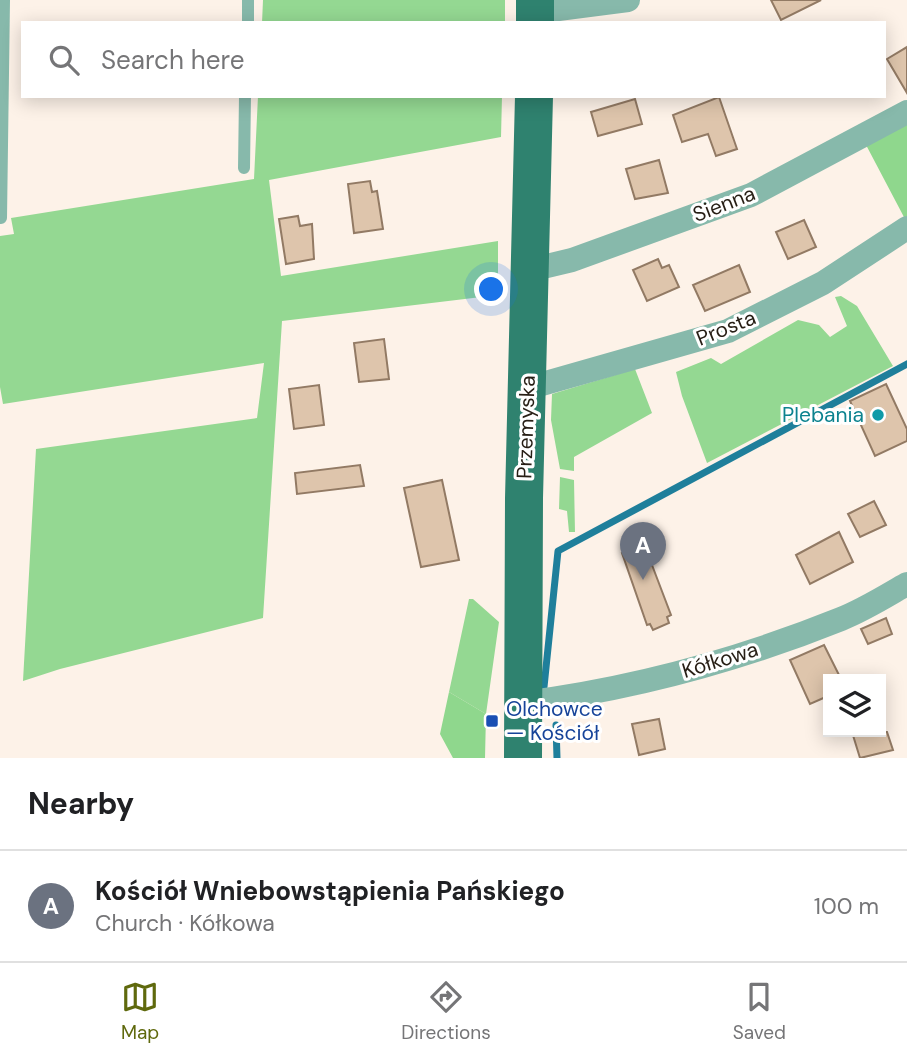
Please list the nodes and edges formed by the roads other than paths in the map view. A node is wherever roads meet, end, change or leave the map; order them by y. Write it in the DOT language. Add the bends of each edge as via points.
graph roads {
  1 [pos="4,0"];
  2 [pos="248,0"];
  3 [pos="628,0"];
  4 [pos="535,12"];
  5 [pos="247,21"];
  6 [pos="246,98"];
  7 [pos="534,98"];
  8 [pos="907,112"];
  9 [pos="244,168"];
  10 [pos="1,218"];
  11 [pos="907,228"];
  12 [pos="530,270"];
  13 [pos="528,388"];
  14 [pos="907,584"];
  15 [pos="523,703"];
  16 [pos="523,758"];
  1 -- 10 [label="lane"];
  2 -- 5 [label="lane"];
  3 -- 4 [label="street"];
  6 -- 9 [label="lane"];
  7 -- 12 [label="main road, Przemyska"];
  8 -- 12 [label="street, Sienna" via="751,195 572,260"];
  11 -- 13 [label="street, Prosta" via="823,283 727,331"];
  12 -- 13 [label="main road, Przemyska"];
  13 -- 15 [label="main road, Przemyska"];
  14 -- 15 [label="street, Kółkowa" via="844,619 741,655 647,681"];
  15 -- 16 [label="main road, Przemyska"];
}
